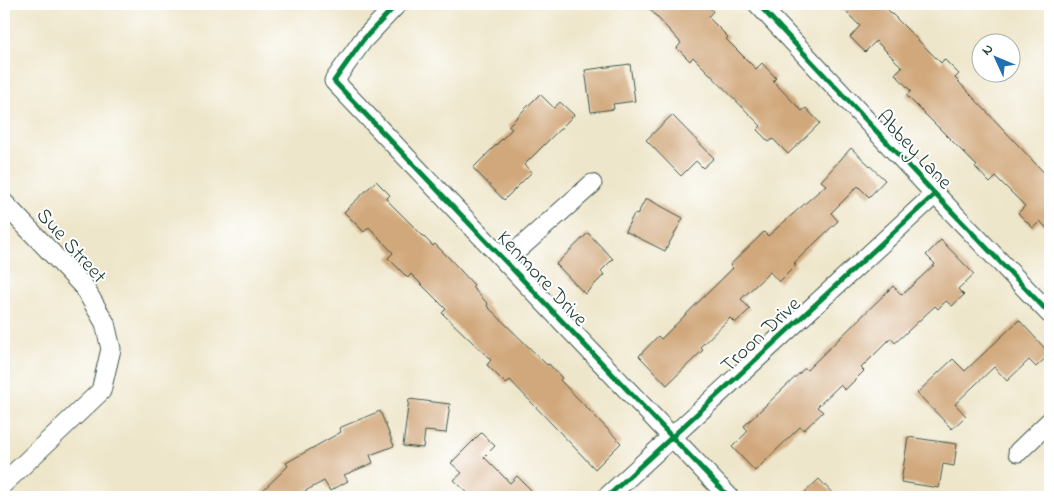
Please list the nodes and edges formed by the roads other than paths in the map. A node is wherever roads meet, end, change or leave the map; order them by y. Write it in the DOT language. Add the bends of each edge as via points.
graph roads {
  1 [pos="397,4"];
  2 [pos="758,4"];
  3 [pos="592,184"];
  4 [pos="935,194"];
  5 [pos="4,203"];
  6 [pos="505,261"];
  7 [pos="1050,314"];
  8 [pos="1050,421"];
  9 [pos="672,438"];
  10 [pos="1018,452"];
  11 [pos="4,483"];
  12 [pos="607,497"];
  13 [pos="729,497"];
  1 -- 6 [label="street, Kenmore Drive" via="364,40 334,81"];
  2 -- 4 [label="street, Abbey Lane"];
  3 -- 6 [label="street"];
  4 -- 7 [label="street, Abbey Lane"];
  4 -- 9 [label="street, Troon Drive"];
  5 -- 11 [label="street, Sue Street" via="84,287 105,323 110,349 101,391"];
  6 -- 9 [label="street, Kenmore Drive"];
  8 -- 10 [label="street"];
  9 -- 12 [label="street, Troon Drive"];
  9 -- 13 [label="street, Kenmore Drive"];
}
